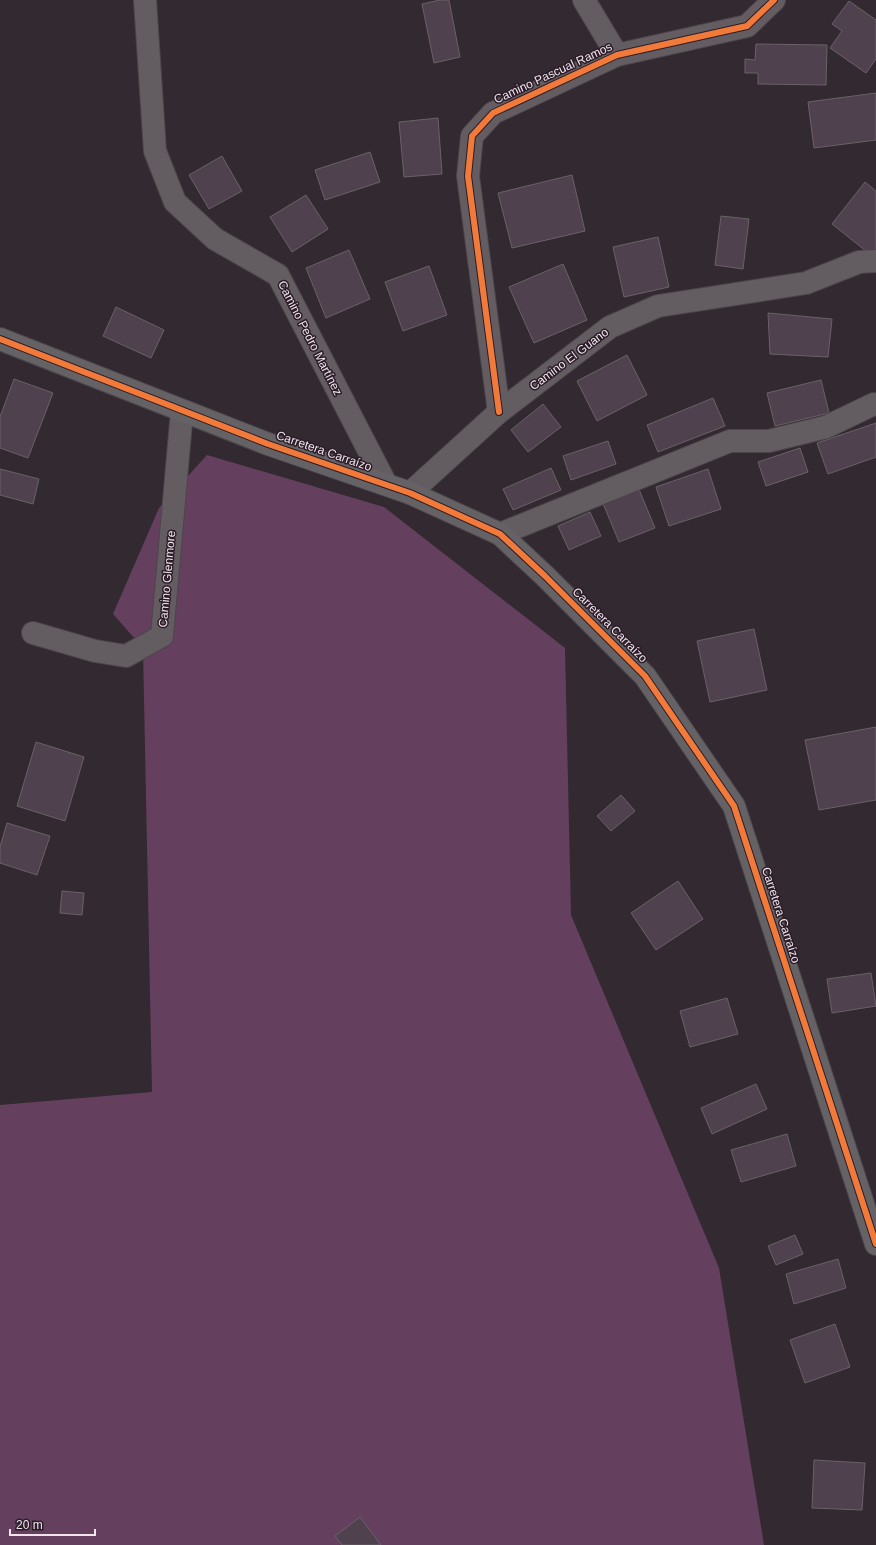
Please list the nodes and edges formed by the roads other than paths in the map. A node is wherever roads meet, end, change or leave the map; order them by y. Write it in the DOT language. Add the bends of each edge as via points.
graph roads {
  1 [pos="145,0"];
  2 [pos="584,0"];
  3 [pos="774,0"];
  4 [pos="617,55"];
  5 [pos="876,261"];
  6 [pos="0,339"];
  7 [pos="874,404"];
  8 [pos="182,411"];
  9 [pos="499,412"];
  10 [pos="386,484"];
  11 [pos="410,493"];
  12 [pos="500,534"];
  13 [pos="33,633"];
  14 [pos="876,1244"];
  1 -- 10 [label="street, Camino Pedro Martínez" via="155,151 175,202 215,239 278,275"];
  2 -- 4 [label="street"];
  3 -- 4 [label="street, Camino Pascual Ramos" via="747,26"];
  4 -- 9 [label="street, Camino Pascual Ramos" via="493,113 472,136 468,176"];
  5 -- 9 [label="street, Camino El Guano" via="859,262 806,283 658,306 610,327"];
  6 -- 8 [label="street, Carretera Carraízo"];
  7 -- 12 [label="street" via="826,428 769,441 730,441"];
  8 -- 10 [label="street, Carretera Carraízo" via="268,444"];
  8 -- 13 [label="street, Camino Glenmore" via="162,636 126,656 95,651"];
  9 -- 11 [label="street, Camino El Guano"];
  10 -- 11 [label="street, Carretera Carraízo"];
  11 -- 12 [label="street, Carretera Carraízo"];
  12 -- 14 [label="street, Carretera Carraízo" via="645,676 734,806"];
}
